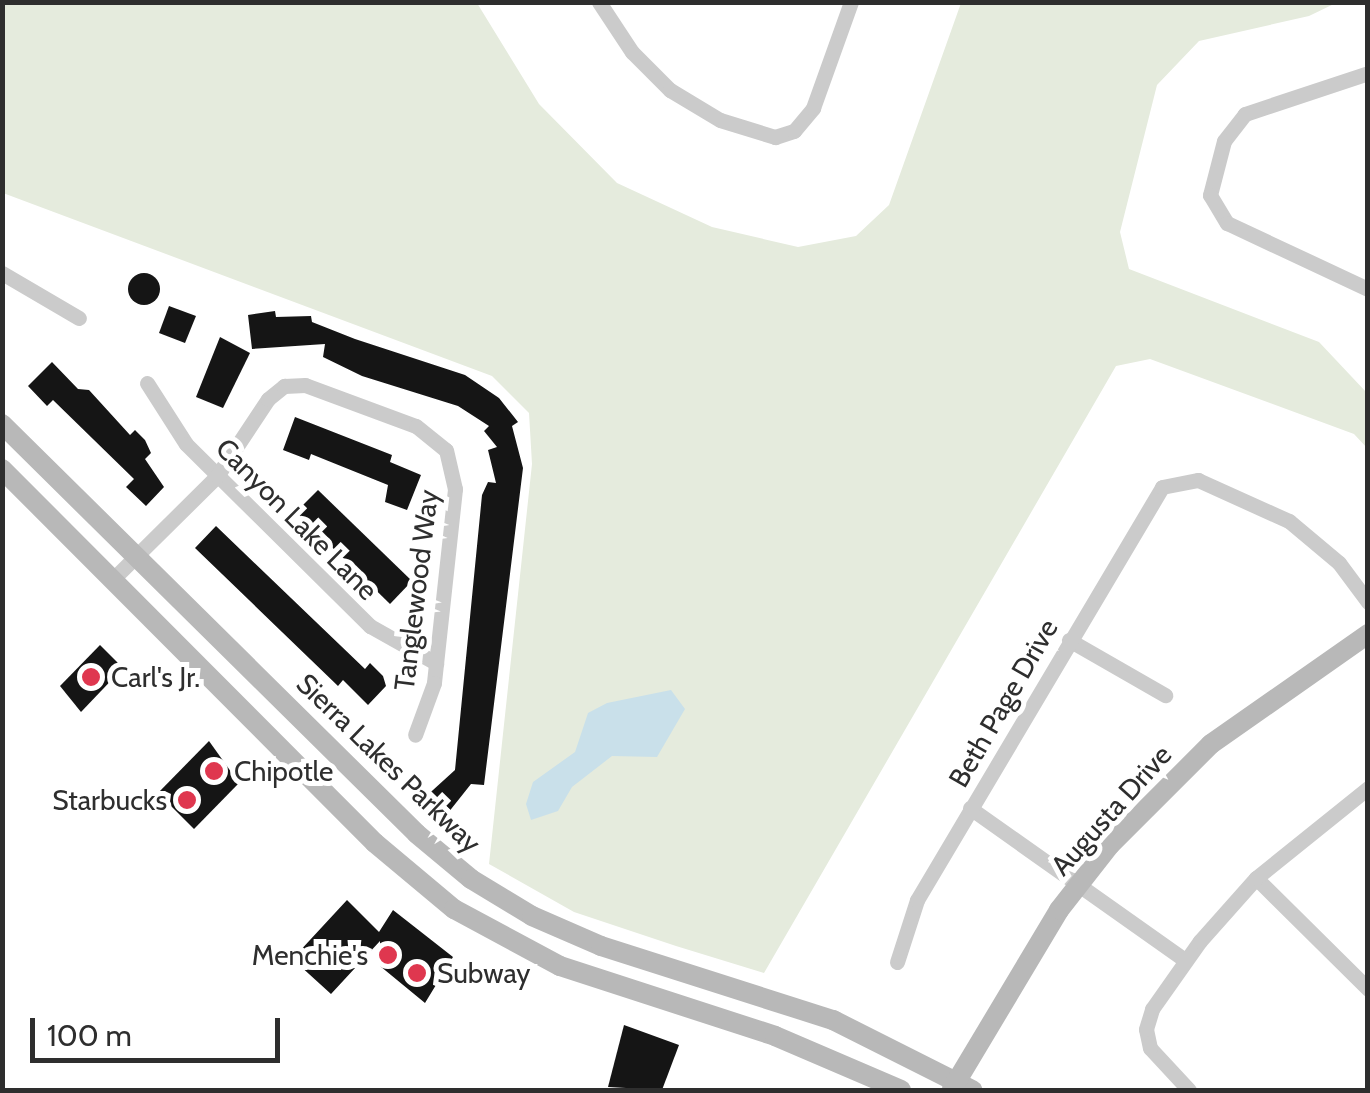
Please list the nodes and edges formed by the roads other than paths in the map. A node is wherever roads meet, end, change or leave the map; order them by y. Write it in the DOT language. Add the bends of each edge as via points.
graph roads {
  1 [pos="599,2"];
  2 [pos="851,2"];
  3 [pos="1368,72"];
  4 [pos="2,273"];
  5 [pos="1368,289"];
  6 [pos="79,318"];
  7 [pos="147,383"];
  8 [pos="2,424"];
  9 [pos="2,469"];
  10 [pos="217,476"];
  11 [pos="138,556"];
  12 [pos="112,580"];
  13 [pos="1368,602"];
  14 [pos="1368,634"];
  15 [pos="1069,640"];
  16 [pos="436,663"];
  17 [pos="1165,695"];
  18 [pos="415,735"];
  19 [pos="1368,788"];
  20 [pos="970,808"];
  21 [pos="1256,878"];
  22 [pos="1079,882"];
  23 [pos="1184,960"];
  24 [pos="896,962"];
  25 [pos="1368,989"];
  26 [pos="960,1087"];
  27 [pos="902,1090"];
  28 [pos="1190,1090"];
  1 -- 2 [label="street" via="644,66 687,102 765,136 794,131 813,108"];
  3 -- 5 [label="street" via="1236,122 1211,188 1216,212"];
  4 -- 6 [label="street"];
  7 -- 10 [label="street, Canyon Lake Lane" via="170,425"];
  8 -- 11 [label="street, Sierra Lakes Parkway"];
  9 -- 12 [label="street"];
  10 -- 11 [label="street"];
  10 -- 16 [label="street, Canyon Lake Lane" via="370,626"];
  10 -- 16 [label="street, Tanglewood Way" via="268,399 284,386 306,385 416,426 446,450 455,489"];
  11 -- 12 [label="street"];
  11 -- 26 [label="street, Sierra Lakes Parkway" via="470,879 601,946 833,1020"];
  12 -- 27 [label="street" via="375,843 469,919 576,973 791,1042"];
  13 -- 15 [label="street, Beth Page Drive" via="1339,563 1289,521 1198,480 1173,481 1144,508"];
  14 -- 22 [label="street, Augusta Drive" via="1212,744"];
  15 -- 17 [label="street"];
  15 -- 20 [label="street, Beth Page Drive"];
  16 -- 18 [label="street, Tanglewood Way"];
  19 -- 21 [label="street"];
  20 -- 22 [label="street"];
  20 -- 24 [label="street, Beth Page Drive" via="908,920"];
  21 -- 23 [label="street"];
  21 -- 25 [label="street"];
  22 -- 23 [label="street"];
  22 -- 26 [label="street, Augusta Drive"];
  23 -- 28 [label="street" via="1152,1009 1146,1038"];
}
